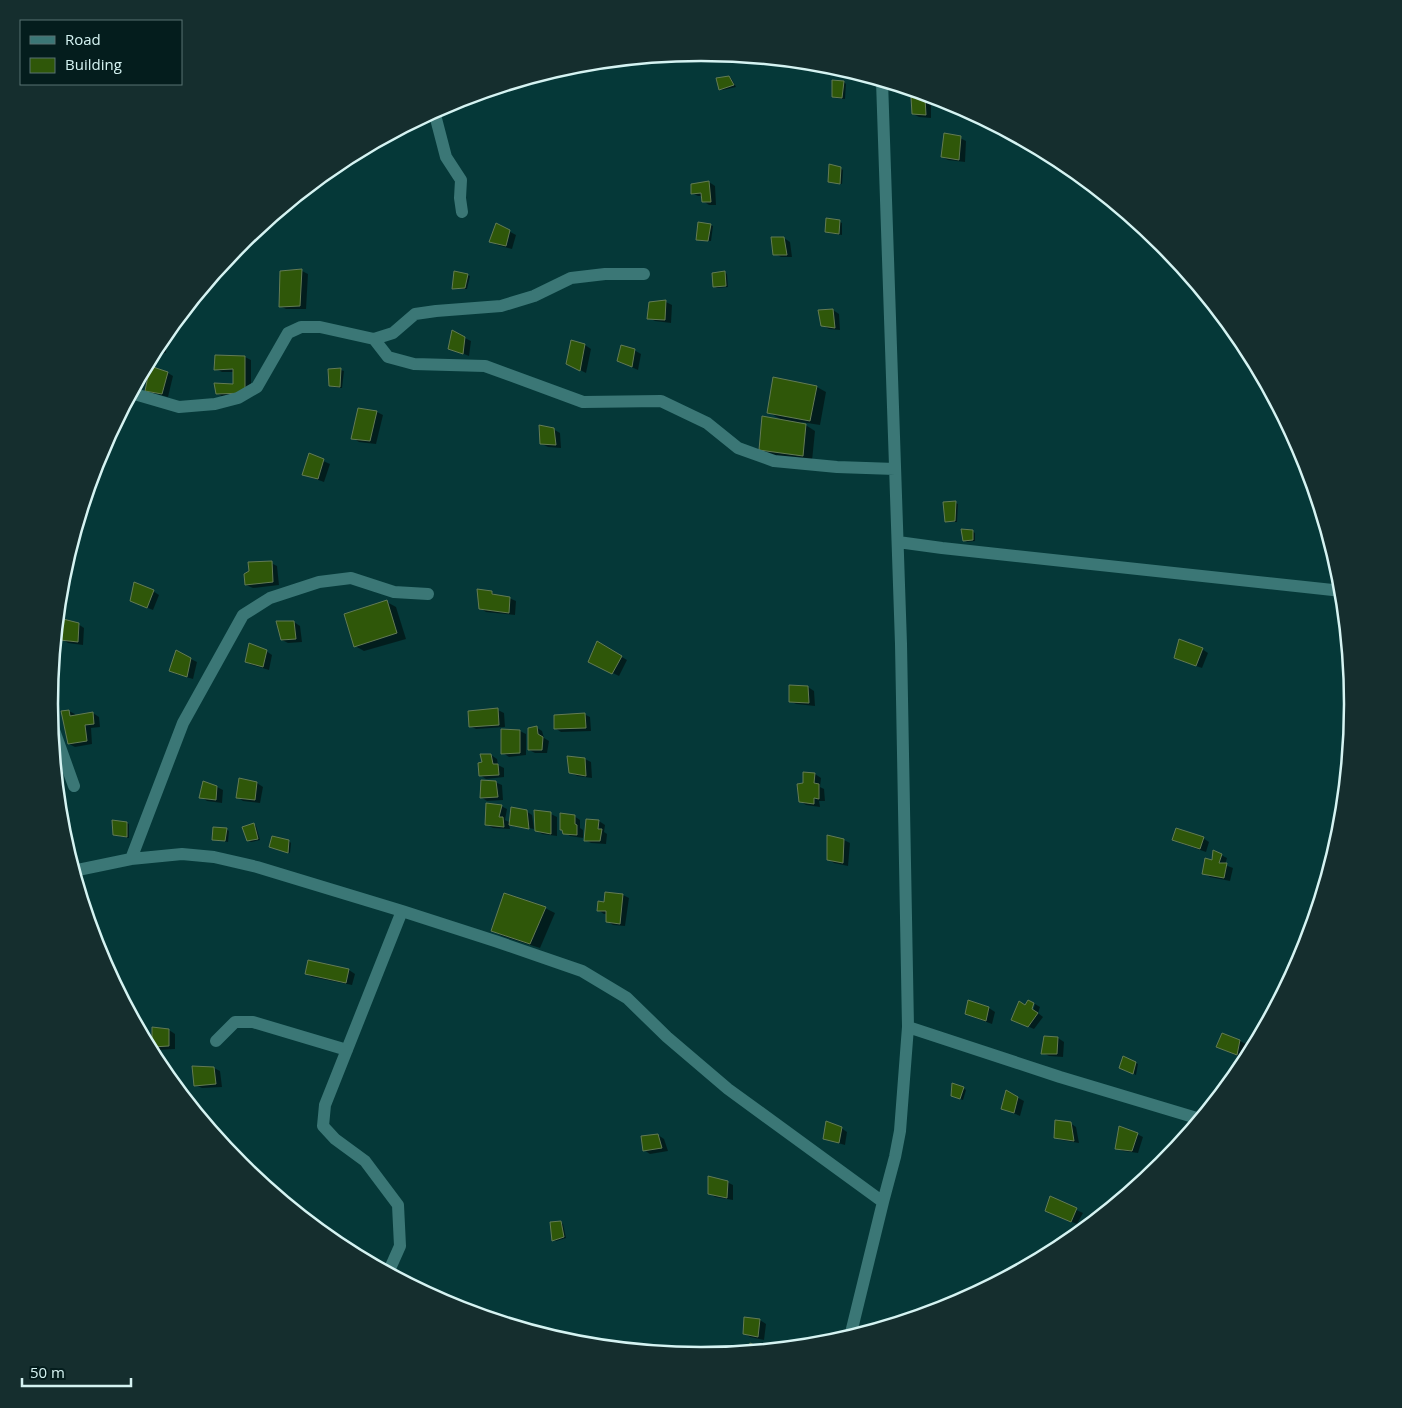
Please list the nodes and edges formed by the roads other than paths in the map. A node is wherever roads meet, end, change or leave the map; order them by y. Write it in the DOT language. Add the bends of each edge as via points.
graph roads {
  1 [pos="882,87"];
  2 [pos="436,118"];
  3 [pos="462,212"];
  4 [pos="644,274"];
  5 [pos="374,339"];
  6 [pos="137,395"];
  7 [pos="895,468"];
  8 [pos="898,542"];
  9 [pos="1334,590"];
  10 [pos="428,594"];
  11 [pos="59,744"];
  12 [pos="74,786"];
  13 [pos="131,859"];
  14 [pos="79,871"];
  15 [pos="402,911"];
  16 [pos="908,1027"];
  17 [pos="216,1041"];
  18 [pos="347,1050"];
  19 [pos="1194,1117"];
  20 [pos="882,1202"];
  21 [pos="391,1267"];
  22 [pos="852,1330"];
  1 -- 7 [label="street"];
  2 -- 3 [label="street" via="446,157 462,180"];
  4 -- 5 [label="street" via="570,278 534,296 501,306 415,314 393,333"];
  5 -- 6 [label="street" via="320,327 301,327 288,333 257,387 238,398 179,407"];
  5 -- 7 [label="street" via="388,357 414,364 485,366 583,402 661,401 707,423 738,448 774,461"];
  7 -- 8 [label="street"];
  8 -- 9 [label="street"];
  8 -- 16 [label="street"];
  10 -- 13 [label="street" via="394,592 351,578 319,582 270,598 243,615 183,723"];
  11 -- 12 [label="street"];
  13 -- 14 [label="street"];
  13 -- 15 [label="street" via="182,854 214,858 256,867"];
  15 -- 18 [label="street"];
  15 -- 20 [label="street" via="582,971 627,998 667,1038 728,1089"];
  16 -- 19 [label="street"];
  16 -- 20 [label="street" via="900,1131"];
  17 -- 18 [label="street" via="235,1022 253,1022"];
  18 -- 21 [label="street" via="325,1105 323,1126 365,1161 398,1205 400,1246"];
  20 -- 22 [label="street"];
}
